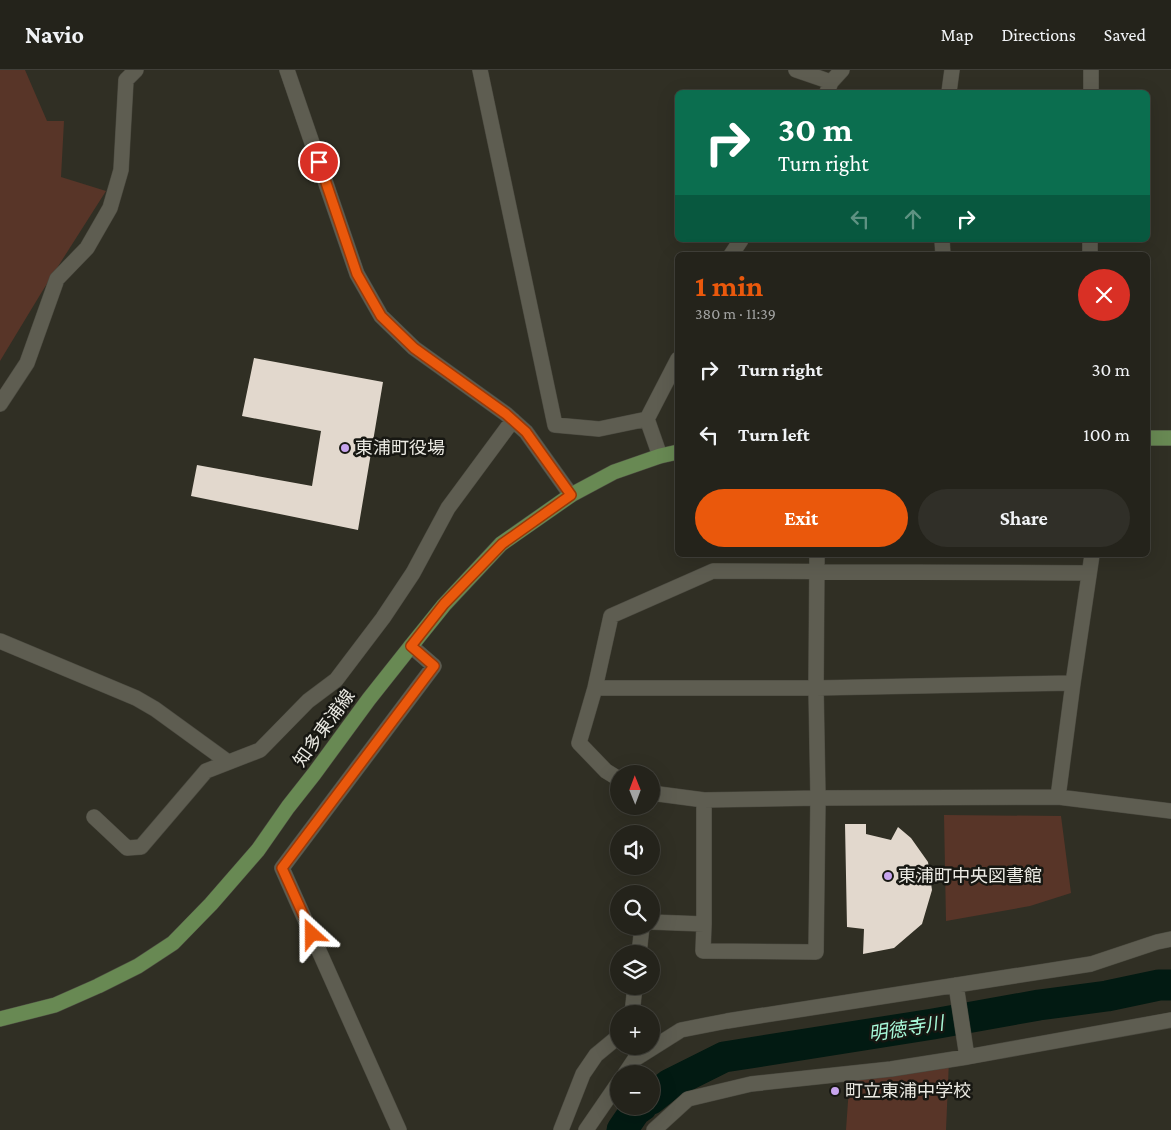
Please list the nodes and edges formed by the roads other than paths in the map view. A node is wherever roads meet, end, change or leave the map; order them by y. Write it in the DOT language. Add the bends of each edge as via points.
graph roads {
  1 [pos="136,70"];
  2 [pos="286,70"];
  3 [pos="480,70"];
  4 [pos="796,70"];
  5 [pos="842,70"];
  6 [pos="952,70"];
  7 [pos="1091,70"];
  8 [pos="829,87"];
  9 [pos="949,90"];
  10 [pos="1091,90"];
  11 [pos="675,365"];
  12 [pos="0,404"];
  13 [pos="647,419"];
  14 [pos="514,420"];
  15 [pos="1150,438"];
  16 [pos="1171,438"];
  17 [pos="675,453"];
  18 [pos="660,456"];
  19 [pos="571,495"];
  20 [pos="817,557"];
  21 [pos="1092,557"];
  22 [pos="817,572"];
  23 [pos="1090,573"];
  24 [pos="0,641"];
  25 [pos="411,646"];
  26 [pos="1073,683"];
  27 [pos="595,688"];
  28 [pos="816,688"];
  29 [pos="228,762"];
  30 [pos="610,774"];
  31 [pos="660,794"];
  32 [pos="1058,797"];
  33 [pos="818,798"];
  34 [pos="704,800"];
  35 [pos="1171,811"];
  36 [pos="94,818"];
  37 [pos="660,922"];
  38 [pos="704,924"];
  39 [pos="1171,939"];
  40 [pos="956,985"];
  41 [pos="0,1019"];
  42 [pos="1171,1020"];
  43 [pos="610,1043"];
  44 [pos="967,1058"];
  45 [pos="631,1065"];
  46 [pos="610,1095"];
  47 [pos="399,1130"];
  48 [pos="561,1130"];
  49 [pos="586,1130"];
  50 [pos="654,1130"];
  1 -- 12 [label="street" via="126,80 121,170 110,208 87,248 57,279 26,363"];
  2 -- 14 [label="street" via="357,274 381,316 414,348"];
  3 -- 13 [label="street" via="555,425 599,429"];
  4 -- 8 [label="street"];
  5 -- 8 [label="street"];
  6 -- 9 [label="street"];
  7 -- 10 [label="street"];
  11 -- 13 [label="street"];
  13 -- 18 [label="street"];
  14 -- 19 [label="street"];
  14 -- 29 [label="street" via="448,508 413,573 336,680 308,700 260,750"];
  15 -- 16 [label="main road"];
  17 -- 18 [label="main road, 知多東浦線"];
  18 -- 19 [label="main road, 知多東浦線" via="614,472"];
  19 -- 25 [label="main road, 知多東浦線" via="502,544 444,604"];
  20 -- 22 [label="street"];
  21 -- 23 [label="street"];
  22 -- 23 [label="street"];
  22 -- 27 [label="street" via="712,571 610,616"];
  22 -- 28 [label="street"];
  23 -- 26 [label="street"];
  24 -- 29 [label="street" via="136,698"];
  25 -- 41 [label="main road, 知多東浦線" via="258,850 173,943 138,966 81,994 55,1005"];
  25 -- 47 [label="street" via="434,666 282,868"];
  26 -- 28 [label="street"];
  26 -- 32 [label="street"];
  27 -- 28 [label="street"];
  27 -- 30 [label="street" via="579,743"];
  28 -- 33 [label="street"];
  29 -- 36 [label="street" via="206,771 141,847 127,848"];
  31 -- 34 [label="street"];
  32 -- 33 [label="street"];
  32 -- 35 [label="street"];
  33 -- 34 [label="street"];
  33 -- 38 [label="street" via="816,952 703,951"];
  34 -- 38 [label="street"];
  37 -- 38 [label="street"];
  39 -- 40 [label="street" via="1091,964"];
  40 -- 44 [label="street"];
  40 -- 45 [label="street" via="681,1030 635,1059"];
  42 -- 44 [label="street"];
  43 -- 48 [label="street" via="596,1055 583,1074"];
  44 -- 50 [label="street" via="751,1084 688,1099"];
  46 -- 49 [label="street"];
}
